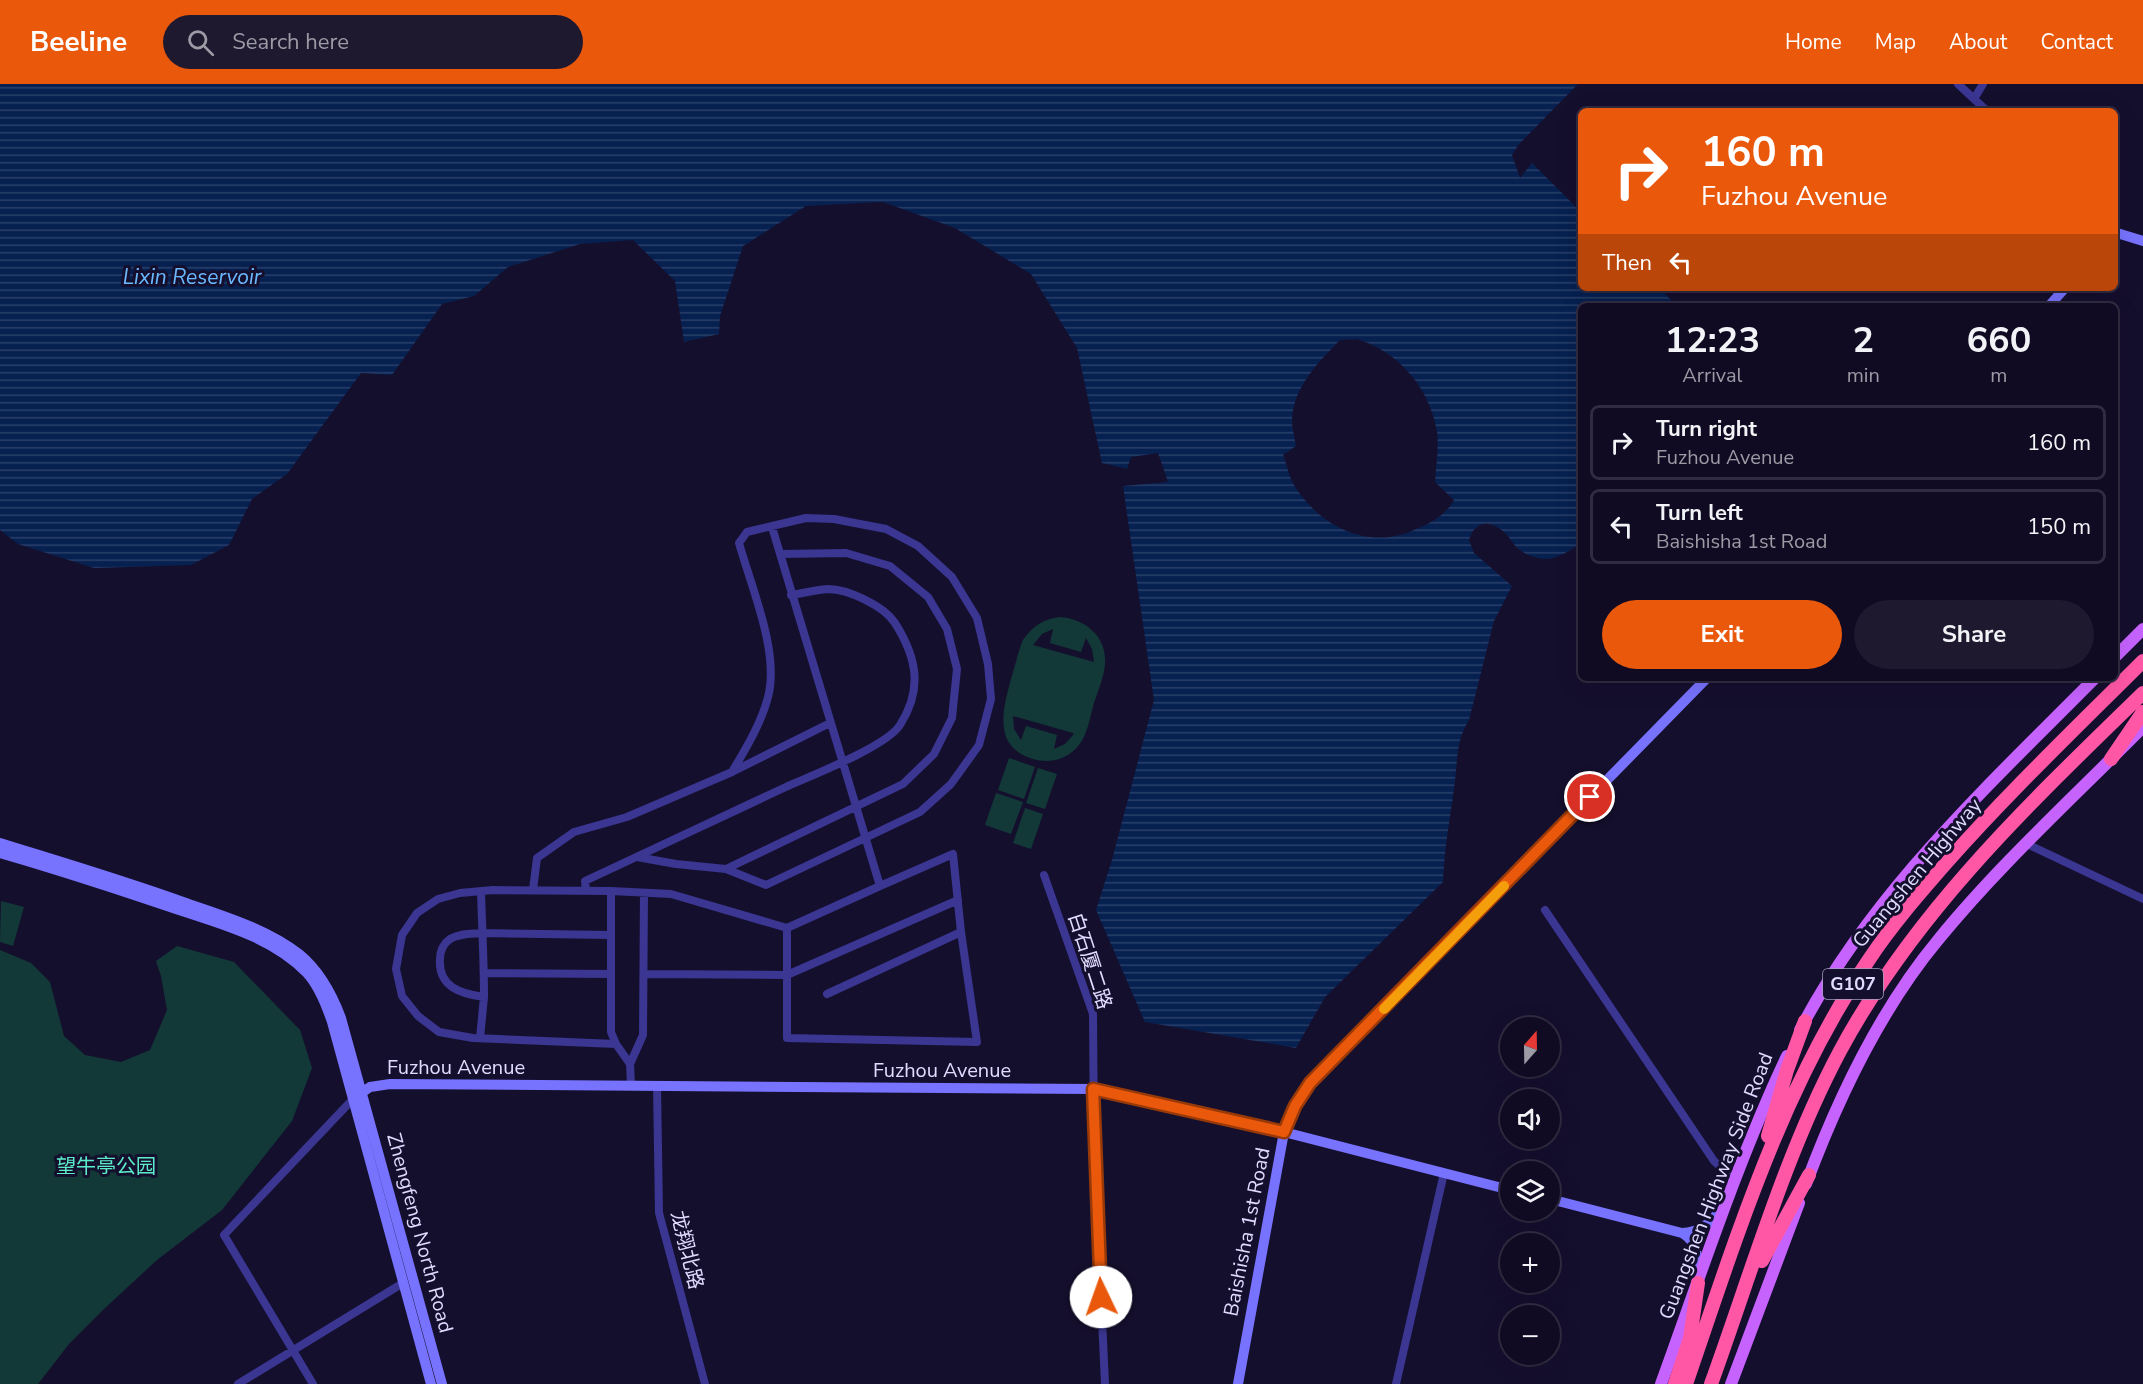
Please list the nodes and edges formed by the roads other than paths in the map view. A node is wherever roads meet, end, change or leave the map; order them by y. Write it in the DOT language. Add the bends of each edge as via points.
graph roads {
  1 [pos="1958,84"];
  2 [pos="1983,84"];
  3 [pos="1974,99"];
  4 [pos="1984,108"];
  5 [pos="2118,234"];
  6 [pos="2143,241"];
  7 [pos="2062,291"];
  8 [pos="2052,303"];
  9 [pos="772,527"];
  10 [pos="780,554"];
  11 [pos="791,595"];
  12 [pos="2143,629"];
  13 [pos="2118,654"];
  14 [pos="2143,661"];
  15 [pos="1704,681"];
  16 [pos="2092,681"];
  17 [pos="2143,693"];
  18 [pos="2143,712"];
  19 [pos="830,723"];
  20 [pos="2143,727"];
  21 [pos="2111,759"];
  22 [pos="842,761"];
  23 [pos="732,772"];
  24 [pos="856,808"];
  25 [pos="866,839"];
  26 [pos="0,843"];
  27 [pos="2027,844"];
  28 [pos="0,853"];
  29 [pos="637,857"];
  30 [pos="726,869"];
  31 [pos="1044,875"];
  32 [pos="880,886"];
  33 [pos="533,890"];
  34 [pos="586,890"];
  35 [pos="481,891"];
  36 [pos="611,891"];
  37 [pos="644,893"];
  38 [pos="2143,899"];
  39 [pos="958,900"];
  40 [pos="1545,909"];
  41 [pos="787,928"];
  42 [pos="961,932"];
  43 [pos="482,933"];
  44 [pos="611,935"];
  45 [pos="484,972"];
  46 [pos="611,974"];
  47 [pos="644,974"];
  48 [pos="787,975"];
  49 [pos="827,994"];
  50 [pos="484,997"];
  51 [pos="1805,1021"];
  52 [pos="480,1038"];
  53 [pos="616,1044"];
  54 [pos="630,1064"];
  55 [pos="631,1086"];
  56 [pos="657,1086"];
  57 [pos="1093,1089"];
  58 [pos="362,1092"];
  59 [pos="352,1099"];
  60 [pos="1284,1132"];
  61 [pos="1444,1173"];
  62 [pos="1809,1175"];
  63 [pos="1736,1176"];
  64 [pos="1500,1187"];
  65 [pos="1728,1197"];
  66 [pos="1750,1199"];
  67 [pos="1560,1202"];
  68 [pos="1682,1233"];
  69 [pos="403,1282"];
  70 [pos="1698,1283"];
  71 [pos="1742,1297"];
  72 [pos="293,1350"];
  73 [pos="238,1384"];
  74 [pos="314,1384"];
  75 [pos="431,1384"];
  76 [pos="442,1384"];
  77 [pos="705,1384"];
  78 [pos="1105,1384"];
  79 [pos="1238,1384"];
  80 [pos="1396,1384"];
  81 [pos="1661,1384"];
  82 [pos="1675,1384"];
  83 [pos="1686,1384"];
  84 [pos="1711,1384"];
  85 [pos="1731,1384"];
  1 -- 3 [label="street"];
  2 -- 3 [label="street"];
  3 -- 4 [label="street"];
  5 -- 6 [label="street"];
  7 -- 8 [label="street"];
  9 -- 10 [label="street"];
  9 -- 23 [label="street" via="747,532 739,543 770,663 769,695"];
  9 -- 25 [label="street" via="806,518 886,529 918,546 952,578 977,618 988,664 991,699 979,745 951,784 920,812"];
  10 -- 11 [label="street"];
  10 -- 24 [label="street" via="846,553 890,566 928,597 947,629 957,669 952,718 934,754 903,784"];
  11 -- 19 [label="street"];
  11 -- 22 [label="street" via="829,589 864,598 893,620 909,646 915,673 911,700 899,726 886,740"];
  12 -- 13 [label="main road"];
  14 -- 66 [label="highway, Guangshen Highway / G107" via="1985,820 1905,911 1868,960 1799,1084"];
  15 -- 60 [label="street, Baishisha 1st Road" via="1310,1083"];
  16 -- 51 [label="main road, Guangshen Highway Side Road" via="1912,867 1867,923"];
  17 -- 71 [label="highway, Guangshen Highway / G107" via="1993,843 1945,897 1879,986 1812,1109"];
  18 -- 21 [label="highway"];
  19 -- 22 [label="street"];
  19 -- 23 [label="street"];
  20 -- 21 [label="main road"];
  21 -- 27 [label="main road"];
  22 -- 24 [label="street"];
  22 -- 29 [label="street"];
  23 -- 33 [label="street" via="627,818 574,832 537,858"];
  24 -- 25 [label="street"];
  24 -- 30 [label="street"];
  25 -- 30 [label="street" via="766,885"];
  25 -- 32 [label="street"];
  26 -- 58 [label="street, Fuzhou Avenue" via="243,923 284,944 315,969 334,1000"];
  27 -- 38 [label="street"];
  27 -- 62 [label="main road" via="1971,902 1911,975 1851,1079"];
  28 -- 59 [label="street" via="238,930 277,950 302,968 318,988 332,1022"];
  29 -- 30 [label="street"];
  29 -- 34 [label="street" via="585,880"];
  31 -- 57 [label="street, 白石厦二路" via="1093,1014"];
  32 -- 39 [label="street" via="953,854"];
  32 -- 41 [label="street"];
  33 -- 34 [label="street"];
  33 -- 35 [label="street"];
  34 -- 36 [label="street"];
  35 -- 43 [label="street"];
  35 -- 52 [label="street" via="438,899 417,913 402,935 396,969 402,996 418,1016 439,1032"];
  36 -- 37 [label="street"];
  36 -- 44 [label="street"];
  37 -- 41 [label="street" via="670,894"];
  37 -- 47 [label="street"];
  39 -- 42 [label="street"];
  39 -- 48 [label="street"];
  40 -- 63 [label="street" via="1714,1161"];
  41 -- 48 [label="street"];
  42 -- 48 [label="street" via="976,1042 788,1038"];
  42 -- 49 [label="street"];
  43 -- 44 [label="street"];
  43 -- 45 [label="street"];
  43 -- 50 [label="street" via="461,934 448,940 441,949 440,960 441,974 449,985 465,994"];
  44 -- 46 [label="street"];
  45 -- 46 [label="street"];
  45 -- 50 [label="street"];
  46 -- 53 [label="street" via="611,1032"];
  47 -- 48 [label="street"];
  47 -- 54 [label="street" via="643,1035"];
  50 -- 52 [label="street"];
  51 -- 63 [label="main road, Guangshen Highway Side Road" via="1765,1103"];
  51 -- 66 [label="highway"];
  52 -- 53 [label="street"];
  53 -- 54 [label="street"];
  54 -- 55 [label="street"];
  55 -- 56 [label="street, Fuzhou Avenue"];
  55 -- 58 [label="street, Fuzhou Avenue" via="390,1083"];
  56 -- 57 [label="street, Fuzhou Avenue"];
  56 -- 77 [label="street, 龙翔北路" via="659,1214"];
  57 -- 60 [label="street, Fuzhou Avenue"];
  57 -- 78 [label="street, 白石厦二路"];
  58 -- 59 [label="street, Fuzhou Avenue"];
  58 -- 76 [label="street, Zhengfeng North Road"];
  59 -- 69 [label="street, Zhengfeng North Road"];
  59 -- 72 [label="street" via="224,1235"];
  60 -- 61 [label="street, Fuzhou Avenue"];
  60 -- 79 [label="street, Baishisha 1st Road"];
  61 -- 64 [label="street, Fuzhou Avenue"];
  61 -- 80 [label="street"];
  62 -- 71 [label="highway"];
  62 -- 85 [label="main road"];
  63 -- 65 [label="main road, Guangshen Highway Side Road"];
  65 -- 68 [label="street" via="1710,1222 1696,1231"];
  65 -- 70 [label="main road, Guangshen Highway Side Road"];
  66 -- 83 [label="highway, Guangshen Highway / G107"];
  67 -- 68 [label="street"];
  68 -- 70 [label="street" via="1695,1248"];
  69 -- 72 [label="street"];
  69 -- 75 [label="street, Zhengfeng North Road"];
  70 -- 81 [label="main road, Guangshen Highway Side Road"];
  70 -- 82 [label="highway" via="1692,1327"];
  71 -- 84 [label="highway, Guangshen Highway / G107"];
  72 -- 73 [label="street"];
  72 -- 74 [label="street"];
}
